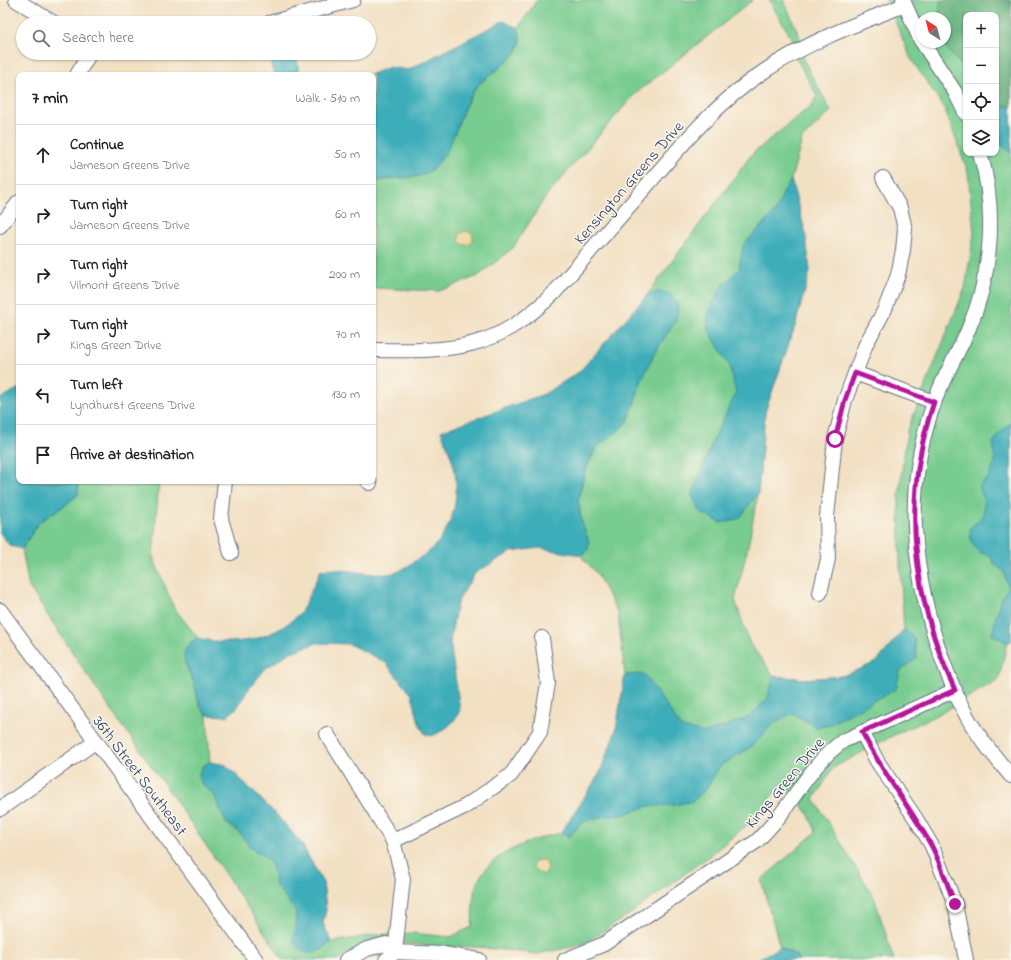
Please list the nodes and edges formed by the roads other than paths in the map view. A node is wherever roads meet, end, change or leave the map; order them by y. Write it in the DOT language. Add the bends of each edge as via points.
graph roads {
  1 [pos="16,0"];
  2 [pos="353,0"];
  3 [pos="904,3"];
  4 [pos="34,4"];
  5 [pos="47,16"];
  6 [pos="295,16"];
  7 [pos="915,28"];
  8 [pos="926,48"];
  9 [pos="86,60"];
  10 [pos="79,72"];
  11 [pos="963,108"];
  12 [pos="981,156"];
  13 [pos="884,178"];
  14 [pos="16,206"];
  15 [pos="0,226"];
  16 [pos="376,350"];
  17 [pos="855,373"];
  18 [pos="934,402"];
  19 [pos="226,484"];
  20 [pos="231,553"];
  21 [pos="820,593"];
  22 [pos="0,610"];
  23 [pos="542,638"];
  24 [pos="955,690"];
  25 [pos="862,732"];
  26 [pos="327,734"];
  27 [pos="95,742"];
  28 [pos="1011,776"];
  29 [pos="0,809"];
  30 [pos="393,841"];
  31 [pos="390,956"];
  32 [pos="256,960"];
  33 [pos="346,960"];
  34 [pos="479,960"];
  35 [pos="565,960"];
  36 [pos="966,960"];
  1 -- 4 [label="street"];
  2 -- 6 [label="street"];
  3 -- 7 [label="street"];
  3 -- 16 [label="street, Kensington Greens Drive" via="793,53 736,92 689,138 554,293 514,327 492,338 462,347 435,351"];
  4 -- 5 [label="street"];
  8 -- 11 [label="street"];
  9 -- 10 [label="street"];
  12 -- 18 [label="street" via="990,214 985,278 972,321"];
  13 -- 17 [label="street" via="900,208 905,229 903,250 898,275 888,302 866,344"];
  14 -- 15 [label="street"];
  17 -- 18 [label="street"];
  17 -- 21 [label="street" via="835,439 828,509 828,559"];
  18 -- 24 [label="street" via="917,471 915,544 928,615"];
  19 -- 20 [label="street" via="221,519"];
  22 -- 27 [label="street, 36th Street Southeast"];
  23 -- 30 [label="street" via="548,683 540,732 511,775 466,806"];
  24 -- 25 [label="street, Kings Green Drive"];
  24 -- 28 [label="street" via="969,720 986,747"];
  25 -- 35 [label="street, Kings Green Drive" via="827,752 777,819 757,841 604,944"];
  25 -- 36 [label="street" via="877,761 932,846 955,904"];
  26 -- 30 [label="street"];
  27 -- 29 [label="street"];
  27 -- 32 [label="street, 36th Street Southeast" via="121,773"];
  30 -- 31 [label="street" via="403,879"];
  31 -- 33 [label="street" via="386,944 367,949"];
  31 -- 34 [label="street" via="443,954"];
}
